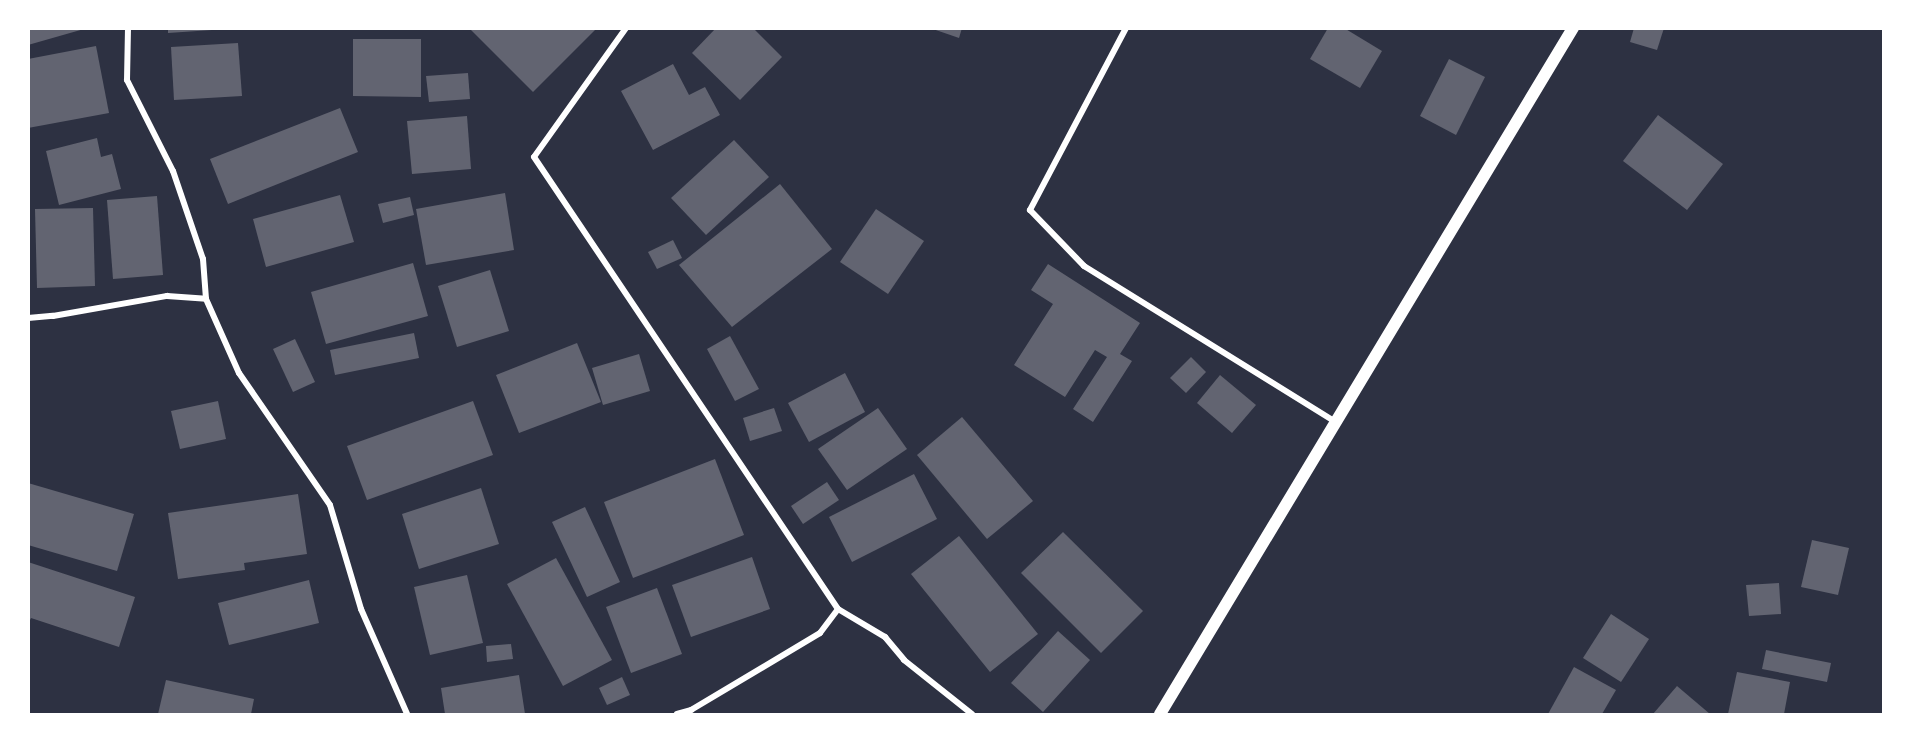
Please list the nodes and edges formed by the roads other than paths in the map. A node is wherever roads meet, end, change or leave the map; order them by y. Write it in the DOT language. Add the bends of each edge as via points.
graph roads {
  1 [pos="128,28"];
  2 [pos="626,28"];
  3 [pos="1126,28"];
  4 [pos="1573,28"];
  5 [pos="206,298"];
  6 [pos="28,318"];
  7 [pos="1337,423"];
  8 [pos="838,609"];
  9 [pos="407,714"];
  10 [pos="676,714"];
  11 [pos="972,714"];
  12 [pos="1160,714"];
  1 -- 5 [label="street" via="127,80 173,171 203,259"];
  2 -- 8 [label="street" via="534,157"];
  3 -- 7 [label="street" via="1030,210 1084,266"];
  4 -- 7 [label="main road"];
  5 -- 6 [label="street" via="167,296"];
  5 -- 9 [label="street" via="239,373 330,505 361,609"];
  7 -- 12 [label="main road"];
  8 -- 10 [label="street" via="820,633 691,710"];
  8 -- 11 [label="street" via="885,637 904,660"];
}
